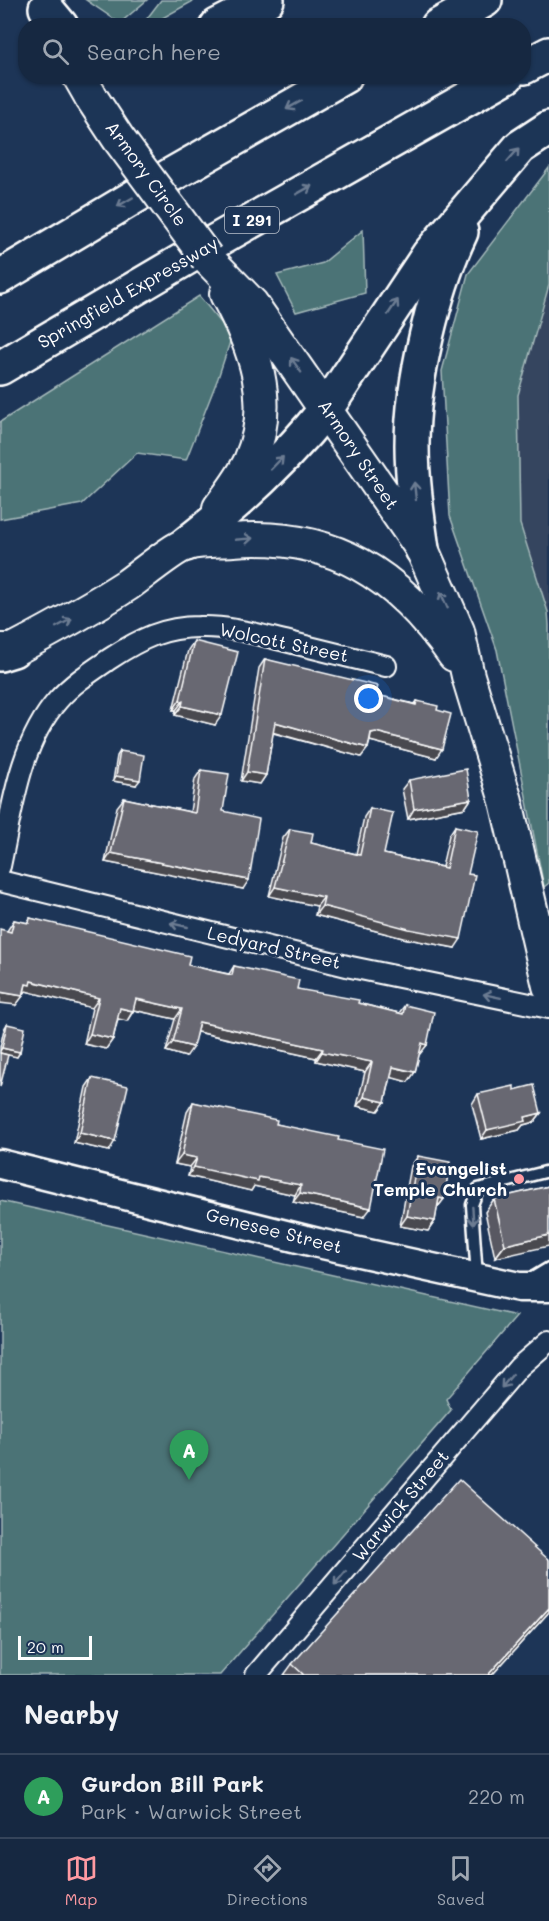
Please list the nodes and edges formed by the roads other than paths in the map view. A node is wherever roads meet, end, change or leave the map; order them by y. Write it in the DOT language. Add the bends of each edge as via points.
graph roads {
  1 [pos="267,0"];
  2 [pos="485,0"];
  3 [pos="232,18"];
  4 [pos="452,18"];
  5 [pos="549,54"];
  6 [pos="531,63"];
  7 [pos="331,84"];
  8 [pos="493,84"];
  9 [pos="85,87"];
  10 [pos="549,128"];
  11 [pos="479,194"];
  12 [pos="207,258"];
  13 [pos="0,277"];
  14 [pos="238,300"];
  15 [pos="0,368"];
  16 [pos="326,409"];
  17 [pos="193,538"];
  18 [pos="422,549"];
  19 [pos="3,652"];
  20 [pos="386,666"];
  21 [pos="468,676"];
  22 [pos="0,866"];
  23 [pos="0,881"];
  24 [pos="549,986"];
  25 [pos="549,1008"];
  26 [pos="0,1164"];
  27 [pos="549,1171"];
  28 [pos="549,1268"];
  29 [pos="477,1278"];
  30 [pos="519,1287"];
  31 [pos="549,1287"];
  32 [pos="549,1341"];
  33 [pos="256,1675"];
  1 -- 3 [label="highway"];
  2 -- 4 [label="highway"];
  5 -- 6 [label="highway"];
  7 -- 13 [label="highway, one-way"];
  15 -- 8 [label="highway, Springfield Expressway / I 291, one-way"];
  9 -- 12 [label="main road, Armory Circle, bridge"];
  11 -- 10 [label="highway, one-way" via="520,147"];
  16 -- 11 [label="highway, one-way" via="429,254"];
  18 -- 11 [label="highway, one-way" via="412,443 417,386 449,257"];
  12 -- 14 [label="main road, Armory Street"];
  16 -- 14 [label="main road, Armory Street, one-way" via="252,304"];
  14 -- 17 [label="main road" via="258,366 258,436 249,464 235,488"];
  17 -- 16 [label="highway, one-way" via="232,507"];
  16 -- 18 [label="main road, Armory Street"];
  19 -- 17 [label="main road, one-way" via="84,612"];
  17 -- 21 [label="main road, Armory Street, one-way" via="285,540 355,560 386,580 434,626"];
  21 -- 18 [label="main road, Armory Street, one-way" via="458,631"];
  20 -- 22 [label="street, Wolcott Street" via="239,630 200,627 165,630 124,649 84,676 40,724 26,757"];
  21 -- 24 [label="main road, Armory Street" via="506,801"];
  25 -- 23 [label="street, Ledyard Street, one-way" via="351,967"];
  26 -- 29 [label="main road, Genesee Street"];
  27 -- 29 [label="lane, one-way" via="478,1189 472,1205"];
  28 -- 30 [label="lane"];
  29 -- 30 [label="main road, Genesee Street"];
  30 -- 31 [label="main road, Genesee Street"];
  32 -- 33 [label="street, Warwick Street, one-way" via="519,1367"];
}
